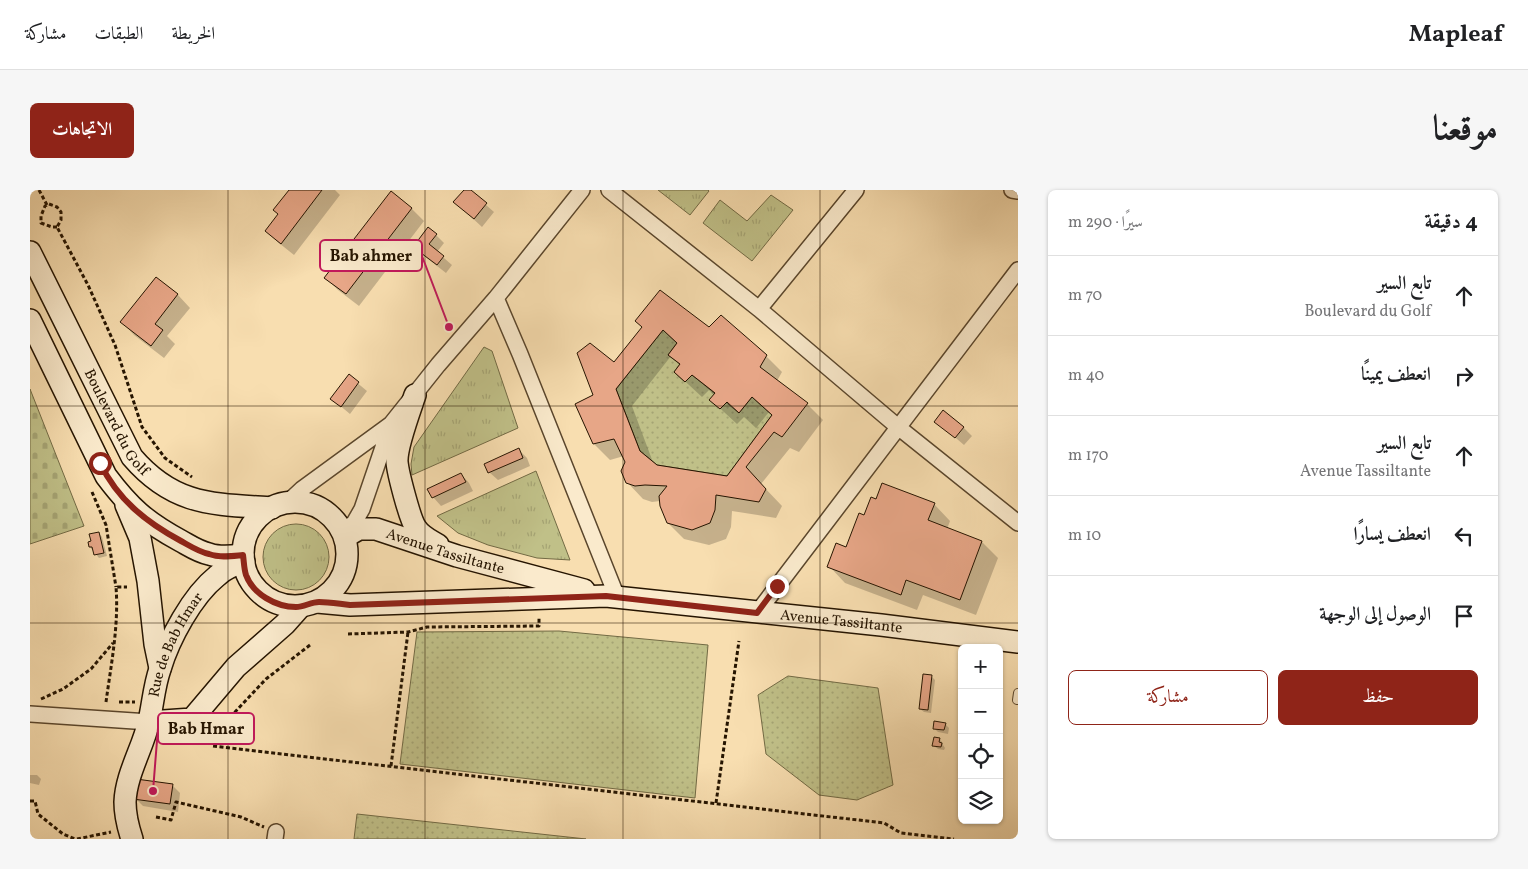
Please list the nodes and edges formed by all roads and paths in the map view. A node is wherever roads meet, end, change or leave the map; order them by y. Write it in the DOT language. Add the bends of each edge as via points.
graph roads {
  1 [pos="39,190"];
  2 [pos="582,190"];
  3 [pos="609,190"];
  4 [pos="856,190"];
  5 [pos="1012,190"];
  6 [pos="1018,191"];
  7 [pos="47,205"];
  8 [pos="58,227"];
  9 [pos="30,252"];
  10 [pos="1018,270"];
  11 [pos="496,298"];
  12 [pos="759,309"];
  13 [pos="30,320"];
  14 [pos="415,395"];
  15 [pos="391,424"];
  16 [pos="898,427"];
  17 [pos="194,478"];
  18 [pos="92,491"];
  19 [pos="123,498"];
  20 [pos="280,505"];
  21 [pos="1018,523"];
  22 [pos="343,534"];
  23 [pos="457,556"];
  24 [pos="243,559"];
  25 [pos="128,587"];
  26 [pos="116,588"];
  27 [pos="612,597"];
  28 [pos="541,599"];
  29 [pos="309,604"];
  30 [pos="757,613"];
  31 [pos="408,632"];
  32 [pos="348,634"];
  33 [pos="115,640"];
  34 [pos="739,641"];
  35 [pos="1018,642"];
  36 [pos="310,645"];
  37 [pos="160,668"];
  38 [pos="106,702"];
  39 [pos="35,714"];
  40 [pos="149,722"];
  41 [pos="391,766"];
  42 [pos="30,801"];
  43 [pos="716,803"];
  44 [pos="156,817"];
  45 [pos="130,833"];
  46 [pos="276,836"];
  47 [pos="76,839"];
  48 [pos="954,839"];
  1 -- 7 [label="path"];
  2 -- 11 [label="street"];
  3 -- 12 [label="street"];
  4 -- 12 [label="street"];
  5 -- 6 [label="street"];
  7 -- 8 [label="path" via="57,207 61,212"];
  7 -- 8 [label="path" via="40,216 41,223"];
  8 -- 17 [label="path" via="115,345 142,428 165,458"];
  9 -- 20 [label="main road, Boulevard du Golf" via="132,458 140,467 165,487 192,499"];
  10 -- 16 [label="street"];
  11 -- 14 [label="street"];
  11 -- 27 [label="street"];
  12 -- 16 [label="street"];
  13 -- 19 [label="main road, Boulevard du Golf" via="106,476"];
  14 -- 15 [label="street"];
  14 -- 23 [label="main road" via="397,461 407,503 417,530"];
  15 -- 20 [label="street"];
  15 -- 22 [label="street" via="362,509"];
  16 -- 21 [label="street"];
  16 -- 30 [label="street"];
  18 -- 26 [label="path" via="106,524"];
  19 -- 24 [label="main road, Boulevard du Golf" via="156,527 201,551"];
  19 -- 37 [label="main road" via="140,538"];
  20 -- 22 [label="main road" via="305,503 322,509 332,516"];
  20 -- 24 [label="main road" via="261,515 249,530"];
  22 -- 23 [label="main road, Avenue Tassiltante" via="359,529 376,529"];
  22 -- 29 [label="main road" via="347,552 343,575 330,594"];
  23 -- 27 [label="main road, Avenue Tassiltante"];
  24 -- 29 [label="main road" via="249,580 261,594 280,605"];
  24 -- 37 [label="main road, Rue de Bab Hmar" via="217,575 198,596 169,642"];
  25 -- 26 [label="path"];
  26 -- 33 [label="path"];
  27 -- 28 [label="main road, Avenue Tassiltante"];
  27 -- 30 [label="main road, Avenue Tassiltante"];
  28 -- 29 [label="main road, Avenue Tassiltante"];
  28 -- 31 [label="path" via="538,626 427,628"];
  29 -- 40 [label="main road" via="236,667 192,719"];
  30 -- 35 [label="main road, Avenue Tassiltante"];
  31 -- 32 [label="path"];
  31 -- 41 [label="path"];
  33 -- 38 [label="path"];
  33 -- 39 [label="path" via="91,669 63,689 41,698"];
  34 -- 43 [label="path"];
  36 -- 41 [label="path" via="266,679 234,713 212,746"];
  37 -- 40 [label="main road, Rue de Bab Hmar"];
  39 -- 40 [label="street"];
  40 -- 45 [label="main road, Rue de Bab Hmar" via="125,800"];
  41 -- 43 [label="path"];
  42 -- 47 [label="path" via="35,801 38,814 63,834"];
  43 -- 48 [label="path" via="884,823 901,833"];
  44 -- 46 [label="path" via="171,820 176,802 241,817"];
  45 -- 47 [label="path"];
}
